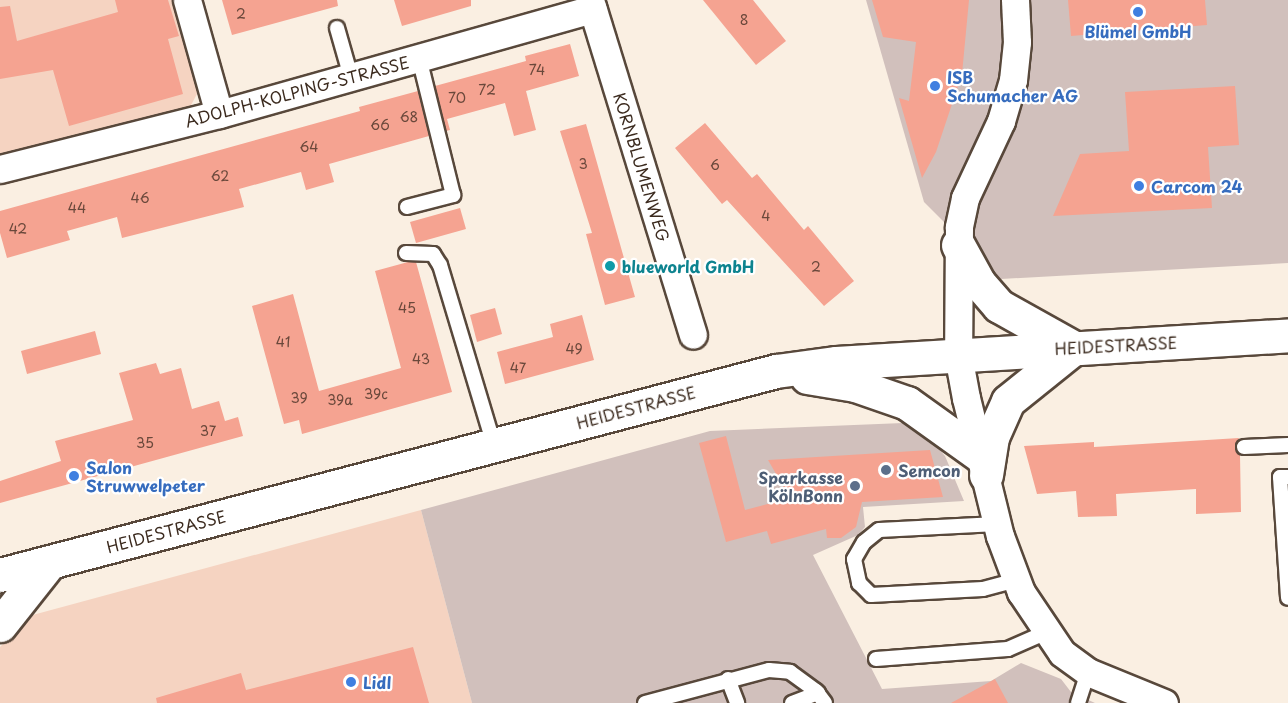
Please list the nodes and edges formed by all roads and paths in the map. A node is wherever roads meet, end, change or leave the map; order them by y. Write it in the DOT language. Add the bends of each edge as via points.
graph roads {
  1 [pos="188,0"];
  2 [pos="1015,0"];
  3 [pos="592,5"];
  4 [pos="338,28"];
  5 [pos="419,58"];
  6 [pos="351,77"];
  7 [pos="219,114"];
  8 [pos="0,169"];
  9 [pos="407,207"];
  10 [pos="958,245"];
  11 [pos="406,253"];
  12 [pos="693,334"];
  13 [pos="1288,335"];
  14 [pos="1074,348"];
  15 [pos="958,355"];
  16 [pos="776,371"];
  17 [pos="494,445"];
  18 [pos="1288,445"];
  19 [pos="1244,447"];
  20 [pos="984,466"];
  21 [pos="1288,477"];
  22 [pos="997,524"];
  23 [pos="50,562"];
  24 [pos="0,575"];
  25 [pos="1016,580"];
  26 [pos="1288,598"];
  27 [pos="0,625"];
  28 [pos="1047,632"];
  29 [pos="876,659"];
  30 [pos="1088,672"];
  31 [pos="728,679"];
  32 [pos="821,698"];
  33 [pos="645,703"];
  34 [pos="737,703"];
  35 [pos="792,703"];
  36 [pos="1078,703"];
  37 [pos="1164,703"];
  1 -- 7 [label="street"];
  2 -- 10 [label="street" via="1017,42 1012,80 995,138 965,198"];
  3 -- 5 [label="street, ADOLPH-KOLPING-STRASSE"];
  3 -- 12 [label="street, KORNBLUMENWEG"];
  4 -- 6 [label="lane"];
  5 -- 6 [label="street, ADOLPH-KOLPING-STRASSE"];
  5 -- 9 [label="lane" via="453,195"];
  6 -- 7 [label="street, ADOLPH-KOLPING-STRASSE"];
  7 -- 8 [label="street, ADOLPH-KOLPING-STRASSE"];
  10 -- 14 [label="main road" via="979,283 999,306"];
  10 -- 15 [label="street"];
  11 -- 17 [label="lane" via="434,254 440,265"];
  13 -- 14 [label="main road, HEIDESTRASSE"];
  14 -- 15 [label="main road, HEIDESTRASSE"];
  14 -- 20 [label="main road" via="1008,401"];
  15 -- 16 [label="main road, HEIDESTRASSE"];
  15 -- 20 [label="street"];
  16 -- 17 [label="main road, HEIDESTRASSE"];
  16 -- 20 [label="main road" via="855,385 908,403"];
  17 -- 23 [label="main road, HEIDESTRASSE"];
  18 -- 19 [label="lane"];
  20 -- 22 [label="street"];
  21 -- 26 [label="lane" via="1280,477"];
  22 -- 25 [label="street"];
  22 -- 25 [label="lane" via="879,530 854,559 860,583 871,595 983,589"];
  23 -- 24 [label="main road, HEIDESTRASSE"];
  23 -- 27 [label="main road"];
  25 -- 28 [label="street"];
  28 -- 29 [label="lane" via="1008,650"];
  28 -- 30 [label="street" via="1062,653"];
  30 -- 36 [label="lane"];
  30 -- 37 [label="street"];
  31 -- 32 [label="lane" via="769,670 790,672"];
  31 -- 33 [label="lane"];
  31 -- 34 [label="lane"];
  32 -- 35 [label="lane"];
}
